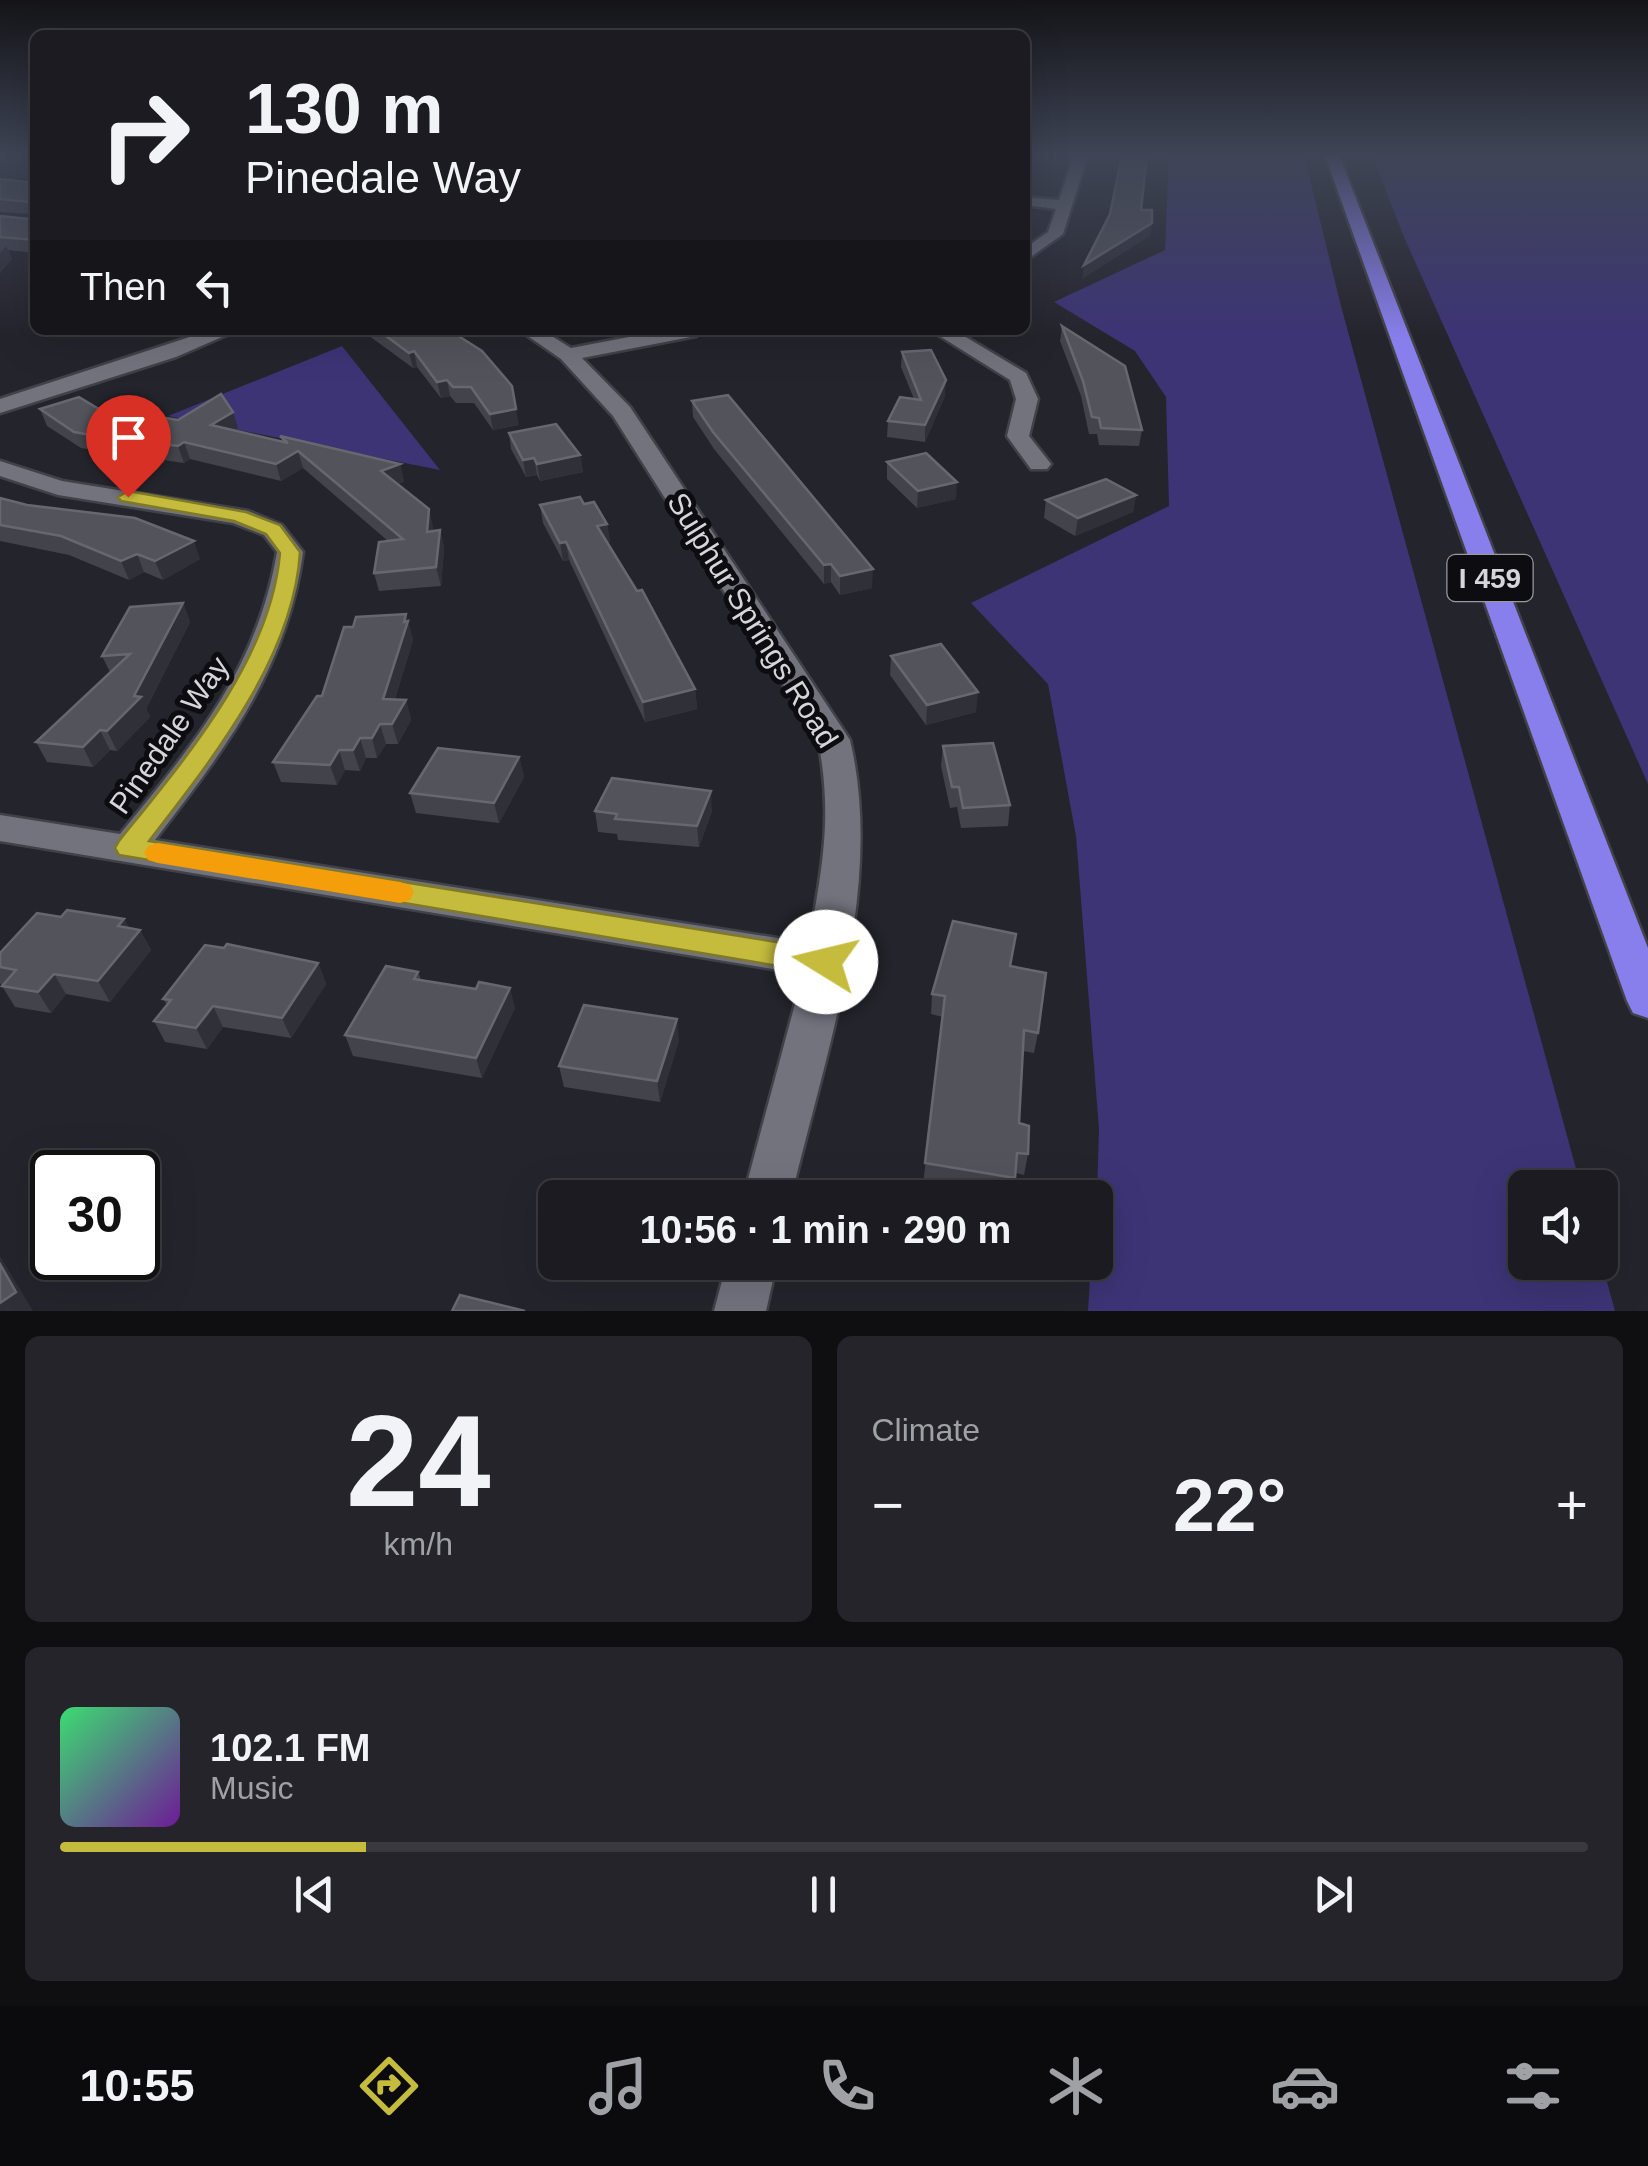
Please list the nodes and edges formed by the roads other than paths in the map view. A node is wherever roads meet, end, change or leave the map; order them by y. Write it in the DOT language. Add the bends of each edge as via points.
graph roads {
  1 [pos="1062,216"];
  2 [pos="1355,216"];
  3 [pos="1030,252"];
  4 [pos="215,335"];
  5 [pos="537,335"];
  6 [pos="670,335"];
  7 [pos="948,335"];
  8 [pos="568,355"];
  9 [pos="0,406"];
  10 [pos="1039,464"];
  11 [pos="0,468"];
  12 [pos="0,828"];
  13 [pos="129,848"];
  14 [pos="826,962"];
  15 [pos="1648,1002"];
  16 [pos="772,1180"];
  17 [pos="748,1280"];
  18 [pos="740,1311"];
  1 -- 3 [label="street" via="1055,234"];
  2 -- 15 [label="highway, I 459"];
  4 -- 9 [label="street"];
  5 -- 8 [label="street, Sulphur Springs Road"];
  6 -- 8 [label="street"];
  7 -- 10 [label="street" via="1019,378 1027,399 1018,436"];
  8 -- 14 [label="street, Sulphur Springs Road" via="622,412 834,740 845,841"];
  11 -- 13 [label="street, Pinedale Way" via="58,488 239,516 273,530 290,552 288,584 247,684 202,756"];
  12 -- 13 [label="street"];
  13 -- 14 [label="street"];
  14 -- 16 [label="street, Sulphur Springs Road"];
  17 -- 18 [label="street"];
}
